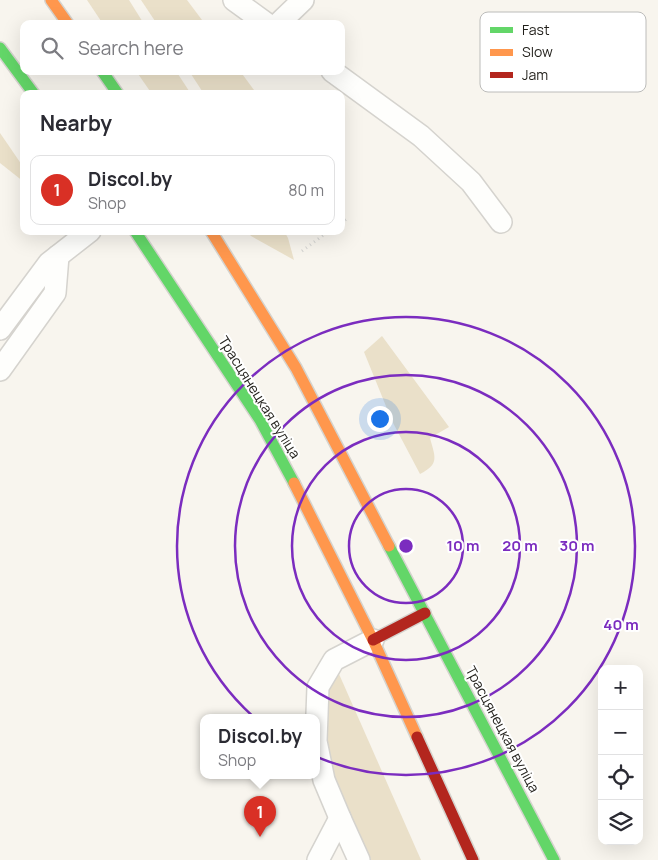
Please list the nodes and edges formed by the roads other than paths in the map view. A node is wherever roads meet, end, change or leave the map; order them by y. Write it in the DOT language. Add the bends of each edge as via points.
graph roads {
  1 [pos="51,0"];
  2 [pos="234,0"];
  3 [pos="303,0"];
  4 [pos="65,20"];
  5 [pos="262,20"];
  6 [pos="282,20"];
  7 [pos="0,48"];
  8 [pos="105,75"];
  9 [pos="337,75"];
  10 [pos="31,90"];
  11 [pos="115,90"];
  12 [pos="501,222"];
  13 [pos="84,235"];
  14 [pos="137,235"];
  15 [pos="213,235"];
  16 [pos="58,256"];
  17 [pos="0,329"];
  18 [pos="0,370"];
  19 [pos="424,612"];
  20 [pos="373,640"];
  21 [pos="317,714"];
  22 [pos="320,760"];
  23 [pos="340,818"];
  24 [pos="318,860"];
  25 [pos="359,860"];
  26 [pos="473,860"];
  27 [pos="554,860"];
  1 -- 4 [label="main road"];
  2 -- 5 [label="lane"];
  3 -- 6 [label="lane"];
  7 -- 10 [label="main road"];
  8 -- 11 [label="main road"];
  9 -- 12 [label="lane" via="421,136 471,182"];
  13 -- 16 [label="lane"];
  14 -- 20 [label="main road, Трасцянецкая вуліца" via="260,420"];
  15 -- 19 [label="main road, Трасцянецкая вуліца" via="296,368"];
  16 -- 17 [label="lane" via="49,263"];
  16 -- 18 [label="lane" via="56,293"];
  19 -- 20 [label="main road"];
  19 -- 27 [label="main road, Трасцянецкая вуліца"];
  20 -- 21 [label="lane" via="334,660 318,688"];
  20 -- 26 [label="main road, Трасцянецкая вуліца"];
  22 -- 23 [label="lane" via="324,780"];
  23 -- 24 [label="lane"];
  23 -- 25 [label="lane"];
}
